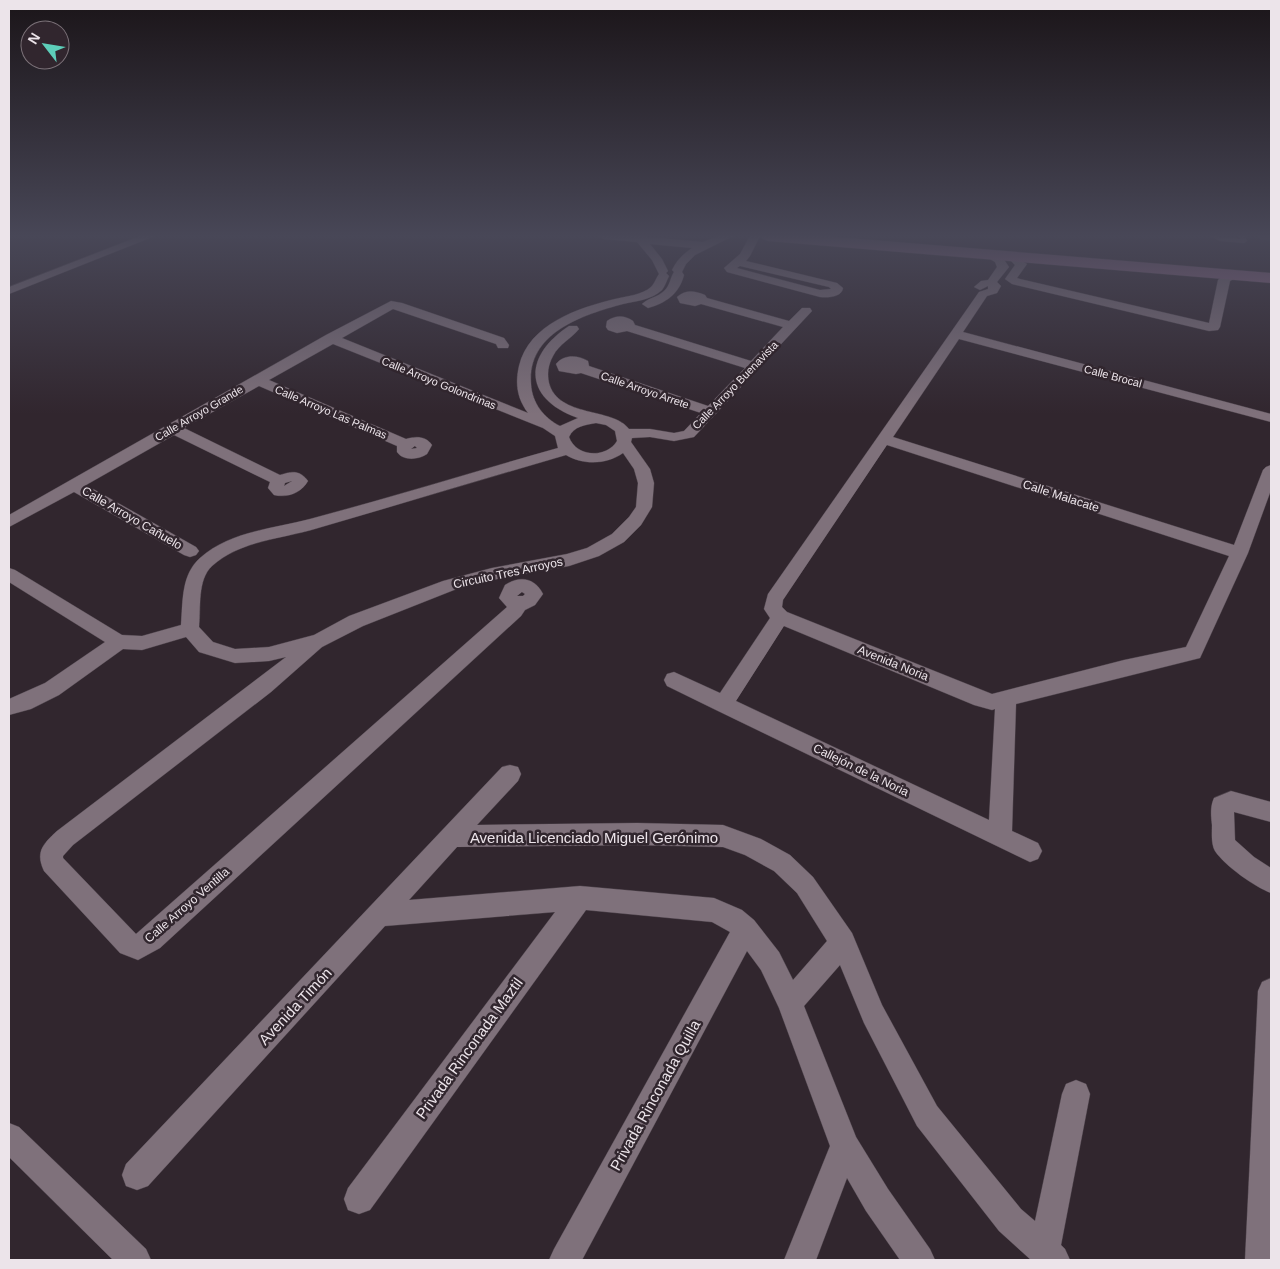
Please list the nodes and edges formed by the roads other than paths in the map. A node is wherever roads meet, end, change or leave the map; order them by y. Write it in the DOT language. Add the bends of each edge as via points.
graph roads {
  1 [pos="642,295"];
  2 [pos="665,295"];
  3 [pos="982,295"];
  4 [pos="1075,295"];
  5 [pos="1220,295"];
  6 [pos="700,300"];
  7 [pos="806,311"];
  8 [pos="792,326"];
  9 [pos="628,327"];
  10 [pos="956,334"];
  11 [pos="330,338"];
  12 [pos="514,349"];
  13 [pos="753,366"];
  14 [pos="581,368"];
  15 [pos="257,380"];
  16 [pos="526,397"];
  17 [pos="500,407"];
  18 [pos="709,411"];
  19 [pos="1271,418"];
  20 [pos="596,419"];
  21 [pos="549,426"];
  22 [pos="172,428"];
  23 [pos="624,439"];
  24 [pos="884,440"];
  25 [pos="564,442"];
  26 [pos="406,444"];
  27 [pos="1271,470"];
  28 [pos="279,480"];
  29 [pos="74,485"];
  30 [pos="9,522"];
  31 [pos="190,551"];
  32 [pos="1239,553"];
  33 [pos="9,574"];
  34 [pos="518,604"];
  35 [pos="780,617"];
  36 [pos="190,629"];
  37 [pos="319,641"];
  38 [pos="119,642"];
  39 [pos="236,656"];
  40 [pos="674,680"];
  41 [pos="264,686"];
  42 [pos="1006,698"];
  43 [pos="723,704"];
  44 [pos="9,707"];
  45 [pos="510,774"];
  46 [pos="1271,812"];
  47 [pos="453,836"];
  48 [pos="1000,837"];
  49 [pos="1030,851"];
  50 [pos="1271,882"];
  51 [pos="580,898"];
  52 [pos="380,914"];
  53 [pos="745,929"];
  54 [pos="843,942"];
  55 [pos="1271,991"];
  56 [pos="790,1003"];
  57 [pos="1076,1094"];
  58 [pos="9,1137"];
  59 [pos="844,1146"];
  60 [pos="137,1175"];
  61 [pos="359,1199"];
  62 [pos="1049,1256"];
  63 [pos="134,1260"];
  64 [pos="565,1260"];
  65 [pos="800,1260"];
  66 [pos="919,1260"];
  67 [pos="1261,1260"];
  1 -- 16 [label="street" via="587,311 545,334 532,347 524,362"];
  2 -- 20 [label="street, Circuito Tres Arroyos" via="648,304 584,322 553,344 545,357 541,376 546,393 575,413"];
  3 -- 10 [label="street"];
  4 -- 5 [label="street" via="1212,328"];
  6 -- 8 [label="street"];
  7 -- 8 [label="street, Calle Arroyo Buenavista"];
  8 -- 13 [label="street, Calle Arroyo Buenavista"];
  9 -- 13 [label="street"];
  10 -- 19 [label="street, Calle Brocal"];
  10 -- 24 [label="street"];
  11 -- 12 [label="street, Calle Arroyo Grande" via="391,305 500,341"];
  11 -- 15 [label="street, Calle Arroyo Grande"];
  11 -- 17 [label="street, Calle Arroyo Golondrinas"];
  13 -- 18 [label="street, Calle Arroyo Buenavista"];
  14 -- 18 [label="street, Calle Arroyo Arrete"];
  15 -- 22 [label="street, Calle Arroyo Grande"];
  15 -- 26 [label="street, Calle Arroyo Las Palmas"];
  16 -- 17 [label="street" via="516,404"];
  16 -- 21 [label="street"];
  17 -- 21 [label="street, Calle Arroyo Golondrinas"];
  18 -- 23 [label="street, Calle Arroyo Buenavista" via="683,437 650,433"];
  20 -- 23 [label="street, Circuito Tres Arroyos" via="619,426"];
  20 -- 25 [label="street" via="575,423"];
  21 -- 25 [label="street"];
  22 -- 28 [label="street"];
  22 -- 29 [label="street, Calle Arroyo Grande"];
  23 -- 25 [label="street" via="611,454 602,456 579,456"];
  23 -- 37 [label="street, Circuito Tres Arroyos" via="642,469 646,483 644,507 618,538 593,552 569,560 449,585 356,621"];
  24 -- 32 [label="street, Calle Malacate"];
  24 -- 35 [label="street" via="774,599 773,609"];
  25 -- 36 [label="street" via="310,525 248,539 224,550 206,562 194,577"];
  27 -- 32 [label="street, Avenida Noria"];
  29 -- 30 [label="street, Calle Arroyo Grande"];
  29 -- 31 [label="street, Calle Arroyo Cañuelo"];
  32 -- 42 [label="street, Avenida Noria" via="1193,653"];
  33 -- 38 [label="street"];
  34 -- 41 [label="street, Calle Arroyo Ventilla" via="515,611 151,939 138,947 129,944 52,863 51,852"];
  35 -- 42 [label="street, Avenida Noria" via="981,699 992,702"];
  35 -- 43 [label="street"];
  36 -- 38 [label="street" via="142,643"];
  36 -- 39 [label="street, Circuito Tres Arroyos" via="206,646"];
  37 -- 39 [label="street, Circuito Tres Arroyos" via="269,654"];
  37 -- 41 [label="street, Calle Arroyo Ventilla"];
  38 -- 44 [label="street" via="40,696 26,704"];
  39 -- 41 [label="street, Circuito Tres Arroyos" via="252,664"];
  40 -- 43 [label="street, Callejón de la Noria"];
  42 -- 48 [label="street"];
  43 -- 48 [label="street, Callejón de la Noria"];
  45 -- 47 [label="street, Avenida Timón"];
  46 -- 50 [label="street" via="1231,801 1222,805 1224,844"];
  47 -- 52 [label="street, Avenida Timón"];
  47 -- 54 [label="street, Avenida Licenciado Miguel Gerónimo" via="723,836 753,847 782,864 805,885"];
  48 -- 49 [label="street, Callejón de la Noria"];
  51 -- 52 [label="street"];
  51 -- 53 [label="street" via="714,910"];
  51 -- 61 [label="street, Privada Rinconada Maztil"];
  52 -- 60 [label="street, Avenida Timón"];
  53 -- 56 [label="street" via="770,961"];
  53 -- 64 [label="street, Privada Rinconada Quilla"];
  54 -- 56 [label="street"];
  54 -- 62 [label="street, Avenida Licenciado Miguel Gerónimo" via="874,1014 927,1116 1010,1220"];
  55 -- 67 [label="street"];
  56 -- 59 [label="street"];
  57 -- 62 [label="street"];
  58 -- 63 [label="street"];
  59 -- 65 [label="street"];
  59 -- 66 [label="street"];
}
